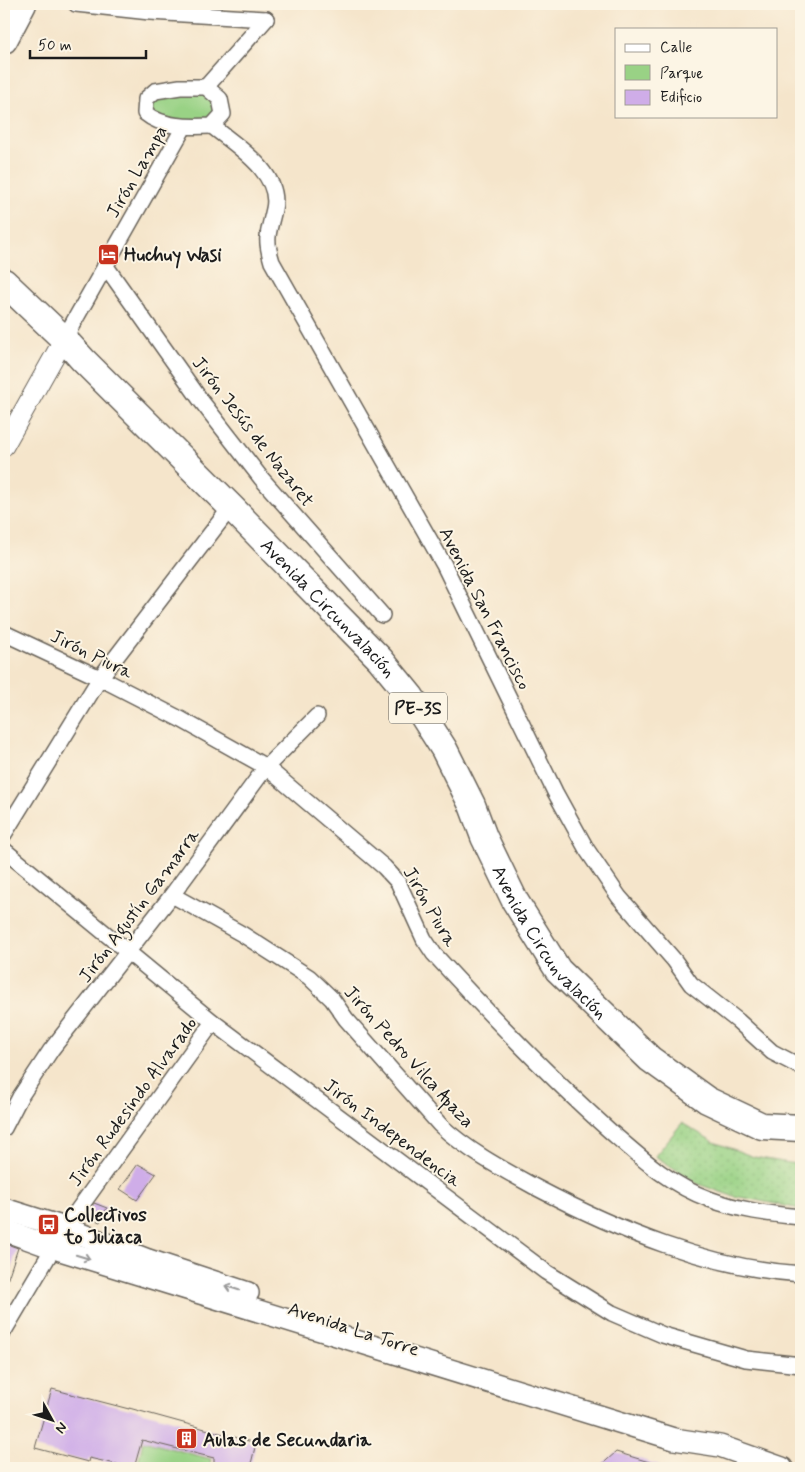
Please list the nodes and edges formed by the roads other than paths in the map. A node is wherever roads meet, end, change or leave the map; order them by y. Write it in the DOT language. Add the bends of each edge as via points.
graph roads {
  1 [pos="23,4"];
  2 [pos="76,4"];
  3 [pos="150,8"];
  4 [pos="4,40"];
  5 [pos="206,87"];
  6 [pos="212,126"];
  7 [pos="184,127"];
  8 [pos="105,265"];
  9 [pos="4,282"];
  10 [pos="64,339"];
  11 [pos="4,443"];
  12 [pos="231,507"];
  13 [pos="382,615"];
  14 [pos="4,633"];
  15 [pos="100,678"];
  16 [pos="317,716"];
  17 [pos="266,767"];
  18 [pos="4,834"];
  19 [pos="4,850"];
  20 [pos="172,895"];
  21 [pos="128,952"];
  22 [pos="213,1022"];
  23 [pos="801,1066"];
  24 [pos="4,1128"];
  25 [pos="801,1128"];
  26 [pos="4,1209"];
  27 [pos="801,1217"];
  28 [pos="65,1228"];
  29 [pos="4,1230"];
  30 [pos="54,1248"];
  31 [pos="801,1274"];
  32 [pos="4,1331"];
  33 [pos="801,1365"];
  34 [pos="706,1443"];
  35 [pos="759,1464"];
  36 [pos="782,1468"];
  1 -- 4 [label="highway"];
  2 -- 3 [label="street"];
  3 -- 5 [label="street" via="266,19"];
  5 -- 6 [label="street" via="220,99 223,114"];
  5 -- 7 [label="street" via="155,91 146,99 145,113 154,120"];
  6 -- 7 [label="street"];
  6 -- 23 [label="street, Avenida San Francisco" via="256,162 268,180 275,199 267,236 272,262 444,566 554,792 587,850 619,897 691,984 772,1052"];
  7 -- 8 [label="street, Jirón Lampa"];
  8 -- 10 [label="street, Jirón Lampa"];
  8 -- 13 [label="street, Jirón Jesús de Nazaret" via="202,402 261,478"];
  9 -- 10 [label="highway, Avenida Circunvalación / PE-3S"];
  10 -- 11 [label="street"];
  10 -- 12 [label="highway, Avenida Circunvalación / PE-3S"];
  12 -- 15 [label="street"];
  12 -- 25 [label="highway, Avenida Circunvalación / PE-3S" via="380,659 411,697 444,749 515,900 558,970 650,1060 707,1100 762,1126"];
  14 -- 15 [label="street, Jirón Piura"];
  15 -- 17 [label="street, Jirón Piura"];
  15 -- 18 [label="street"];
  16 -- 17 [label="street, Jirón Agustín Gamarra"];
  17 -- 20 [label="street, Jirón Agustín Gamarra"];
  17 -- 27 [label="street, Jirón Piura" via="384,867 398,882 434,954 559,1084 640,1157 671,1180 708,1199 734,1207"];
  19 -- 21 [label="street, Jirón Independencia"];
  20 -- 21 [label="street, Jirón Agustín Gamarra"];
  20 -- 31 [label="street, Jirón Pedro Vilca Apaza" via="309,977 332,999 440,1125 480,1156 573,1207 640,1236 717,1260 766,1271"];
  21 -- 22 [label="street, Jirón Independencia"];
  21 -- 24 [label="street, Jirón Agustín Gamarra" via="50,1050"];
  22 -- 28 [label="street, Jirón Rudesindo Alvarado"];
  22 -- 33 [label="street, Jirón Independencia" via="539,1266 612,1313 691,1344 746,1359"];
  26 -- 28 [label="main road, Avenida La Torre"];
  28 -- 30 [label="street, Jirón Rudesindo Alvarado"];
  34 -- 28 [label="main road, Avenida La Torre, one-way" via="680,1427 407,1346 148,1260"];
  29 -- 30 [label="main road, Avenida La Torre"];
  30 -- 32 [label="street, Jirón Rudesindo Alvarado"];
  30 -- 34 [label="main road, Avenida La Torre, one-way" via="674,1439"];
  34 -- 35 [label="main road, Avenida La Torre"];
  35 -- 36 [label="main road, Avenida La Torre"];
}
